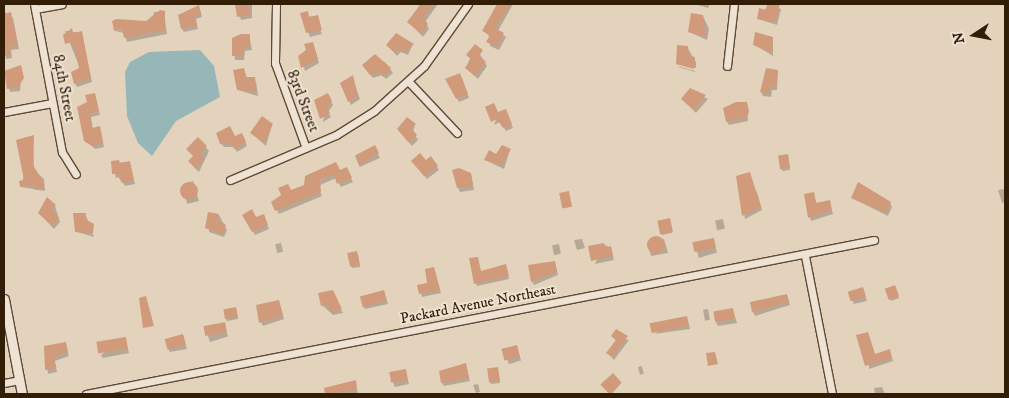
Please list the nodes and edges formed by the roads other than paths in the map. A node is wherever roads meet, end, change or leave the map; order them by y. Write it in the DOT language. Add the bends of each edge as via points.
graph roads {
  1 [pos="62,4"];
  2 [pos="276,4"];
  3 [pos="468,4"];
  4 [pos="734,4"];
  5 [pos="35,6"];
  6 [pos="727,66"];
  7 [pos="409,82"];
  8 [pos="52,103"];
  9 [pos="4,112"];
  10 [pos="457,133"];
  11 [pos="306,148"];
  12 [pos="76,174"];
  13 [pos="230,180"];
  14 [pos="874,240"];
  15 [pos="805,256"];
  16 [pos="4,299"];
  17 [pos="20,380"];
  18 [pos="4,383"];
  19 [pos="22,394"];
  20 [pos="86,394"];
  21 [pos="832,394"];
  1 -- 5 [label="street"];
  2 -- 11 [label="street, 83rd Street" via="275,63"];
  3 -- 7 [label="street" via="441,46"];
  4 -- 6 [label="street"];
  5 -- 8 [label="street, 84th Street"];
  7 -- 10 [label="street"];
  7 -- 11 [label="street" via="354,125"];
  8 -- 9 [label="street"];
  8 -- 12 [label="street, 84th Street" via="62,152"];
  11 -- 13 [label="street"];
  14 -- 15 [label="street, Packard Avenue Northeast"];
  15 -- 20 [label="street, Packard Avenue Northeast"];
  15 -- 21 [label="street"];
  16 -- 17 [label="street"];
  17 -- 18 [label="street"];
  17 -- 19 [label="street"];
}
